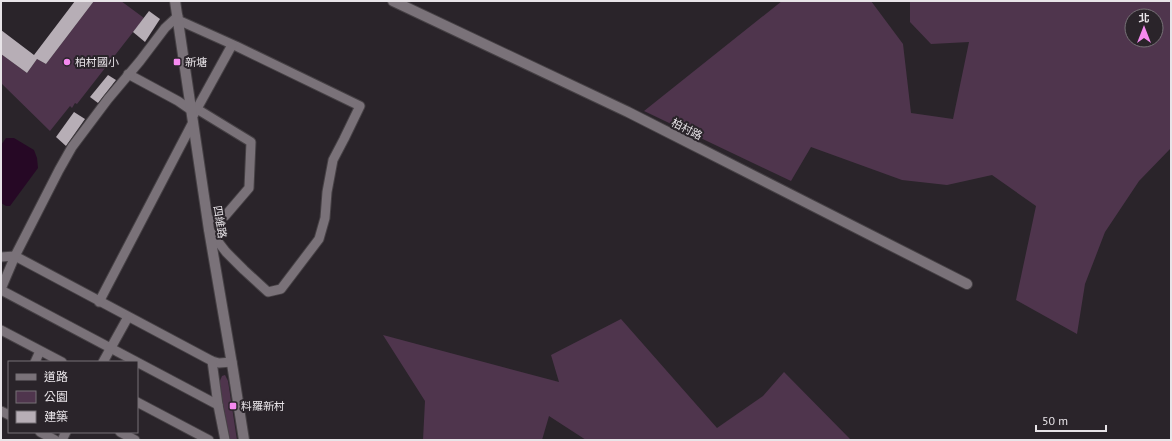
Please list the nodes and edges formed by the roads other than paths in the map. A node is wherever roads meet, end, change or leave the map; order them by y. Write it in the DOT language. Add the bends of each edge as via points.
graph roads {
  1 [pos="393,1"];
  2 [pos="177,9"];
  3 [pos="232,45"];
  4 [pos="128,74"];
  5 [pos="193,115"];
  6 [pos="209,226"];
  7 [pos="15,256"];
  8 [pos="1,257"];
  9 [pos="967,284"];
  10 [pos="1,290"];
  11 [pos="100,302"];
  12 [pos="128,317"];
  13 [pos="1,330"];
  14 [pos="111,348"];
  15 [pos="40,351"];
  16 [pos="35,361"];
  17 [pos="60,361"];
  18 [pos="104,361"];
  19 [pos="135,361"];
  20 [pos="212,361"];
  21 [pos="138,362"];
  22 [pos="232,362"];
  23 [pos="138,403"];
  24 [pos="218,405"];
  25 [pos="42,433"];
  26 [pos="122,433"];
  27 [pos="55,440"];
  28 [pos="135,440"];
  29 [pos="209,440"];
  30 [pos="225,440"];
  31 [pos="244,440"];
  1 -- 9 [label="street, 柏村路" via="628,112"];
  2 -- 3 [label="street"];
  2 -- 4 [label="street"];
  2 -- 5 [label="street, 四維路"];
  3 -- 5 [label="street"];
  3 -- 6 [label="street" via="360,106 333,160 325,218 319,239 281,289 268,292 231,256"];
  4 -- 5 [label="street" via="178,101"];
  4 -- 7 [label="street" via="72,147"];
  5 -- 6 [label="street, 四維路"];
  5 -- 6 [label="street" via="251,142 250,188 225,216"];
  5 -- 11 [label="street"];
  6 -- 22 [label="street, 四維路"];
  7 -- 8 [label="street"];
  7 -- 10 [label="street"];
  7 -- 11 [label="street"];
  10 -- 14 [label="street"];
  11 -- 12 [label="street"];
  12 -- 14 [label="street"];
  12 -- 20 [label="street"];
  13 -- 15 [label="street"];
  14 -- 18 [label="street"];
  14 -- 19 [label="street"];
  15 -- 16 [label="street"];
  15 -- 17 [label="street"];
  20 -- 22 [label="street"];
  20 -- 24 [label="street"];
  21 -- 24 [label="street"];
  22 -- 31 [label="street, 四維路"];
  23 -- 29 [label="street"];
  24 -- 30 [label="street"];
  25 -- 27 [label="street"];
  26 -- 28 [label="street"];
}
